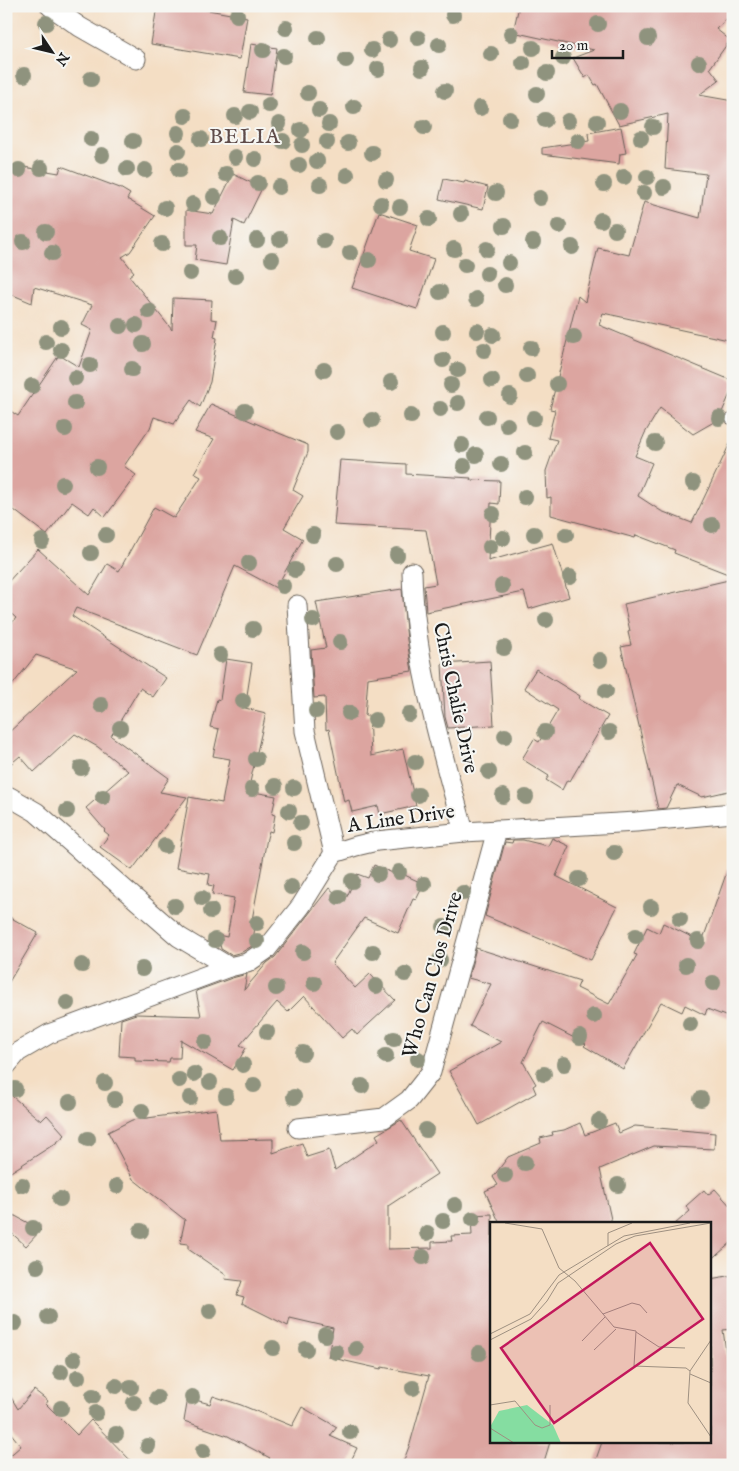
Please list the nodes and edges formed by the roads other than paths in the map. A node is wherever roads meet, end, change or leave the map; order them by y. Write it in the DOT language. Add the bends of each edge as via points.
graph roads {
  1 [pos="50,6"];
  2 [pos="136,59"];
  3 [pos="412,572"];
  4 [pos="297,605"];
  5 [pos="8,798"];
  6 [pos="733,813"];
  7 [pos="497,830"];
  8 [pos="464,832"];
  9 [pos="334,853"];
  10 [pos="229,967"];
  11 [pos="6,1066"];
  12 [pos="298,1128"];
  1 -- 2 [label="street"];
  3 -- 8 [label="street, Chris Chalie Drive" via="420,658"];
  4 -- 9 [label="street" via="305,731"];
  5 -- 10 [label="street" via="36,812 179,937"];
  6 -- 7 [label="street, A Line Drive"];
  7 -- 8 [label="street, A Line Drive"];
  7 -- 12 [label="street, Who Can Clos Drive" via="430,1072 409,1100 384,1118"];
  8 -- 9 [label="street, A Line Drive" via="378,841"];
  9 -- 10 [label="street, A Line Drive" via="301,906 266,950 247,963"];
  10 -- 11 [label="street, A Line Drive" via="49,1034 18,1052"];
}
